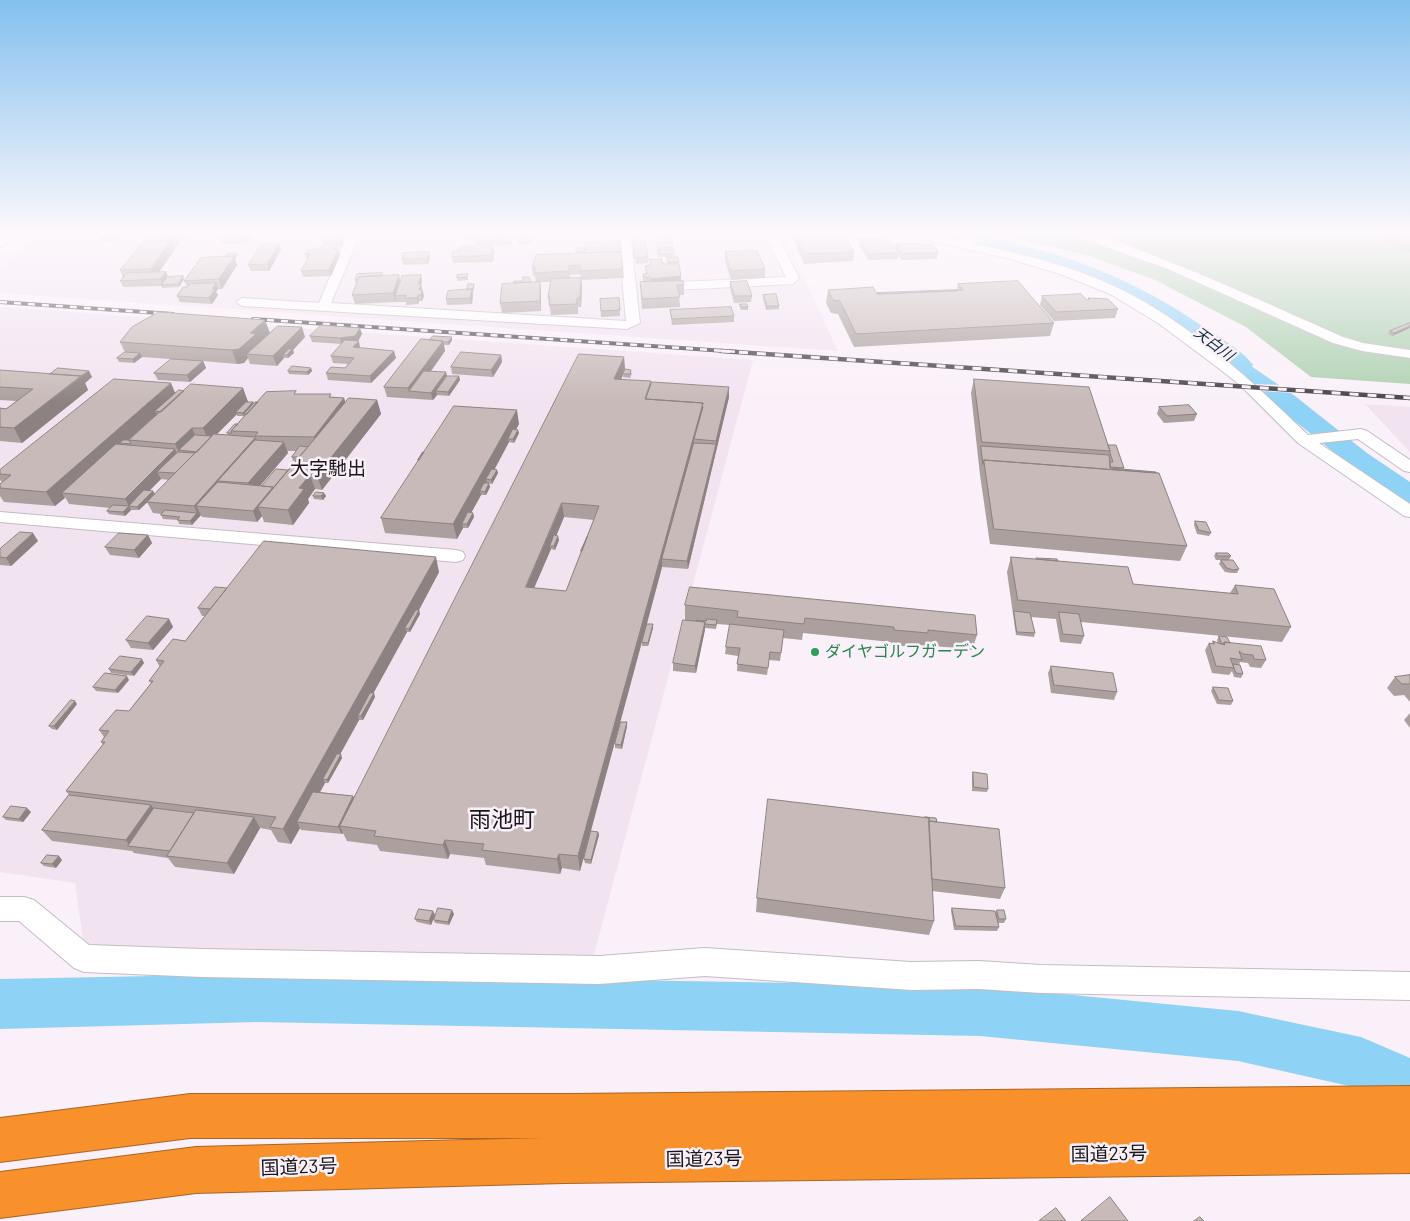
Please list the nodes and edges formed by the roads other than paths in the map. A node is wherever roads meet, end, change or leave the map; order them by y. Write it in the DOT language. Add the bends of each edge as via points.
graph roads {
  1 [pos="629,288"];
  2 [pos="331,289"];
  3 [pos="1109,289"];
  4 [pos="1222,289"];
  5 [pos="242,302"];
  6 [pos="324,306"];
  7 [pos="1410,354"];
  8 [pos="1307,440"];
  9 [pos="1410,467"];
  10 [pos="1410,512"];
  11 [pos="0,517"];
  12 [pos="456,556"];
  13 [pos="0,909"];
  14 [pos="1410,986"];
  15 [pos="1410,1108"];
  16 [pos="0,1140"];
  17 [pos="1410,1151"];
  18 [pos="0,1195"];
  1 -- 6 [label="street" via="633,322 626,324"];
  2 -- 6 [label="street"];
  3 -- 8 [label="street" via="1150,311 1245,382"];
  4 -- 7 [label="street" via="1338,340"];
  5 -- 6 [label="street"];
  8 -- 9 [label="street" via="1361,434"];
  8 -- 10 [label="street"];
  11 -- 12 [label="street"];
  13 -- 14 [label="street" via="24,909 84,958 600,970 705,962 911,976"];
  15 -- 16 [label="highway" via="190,1116"];
  17 -- 18 [label="highway, 国道23号" via="564,1160 196,1170"];
}
